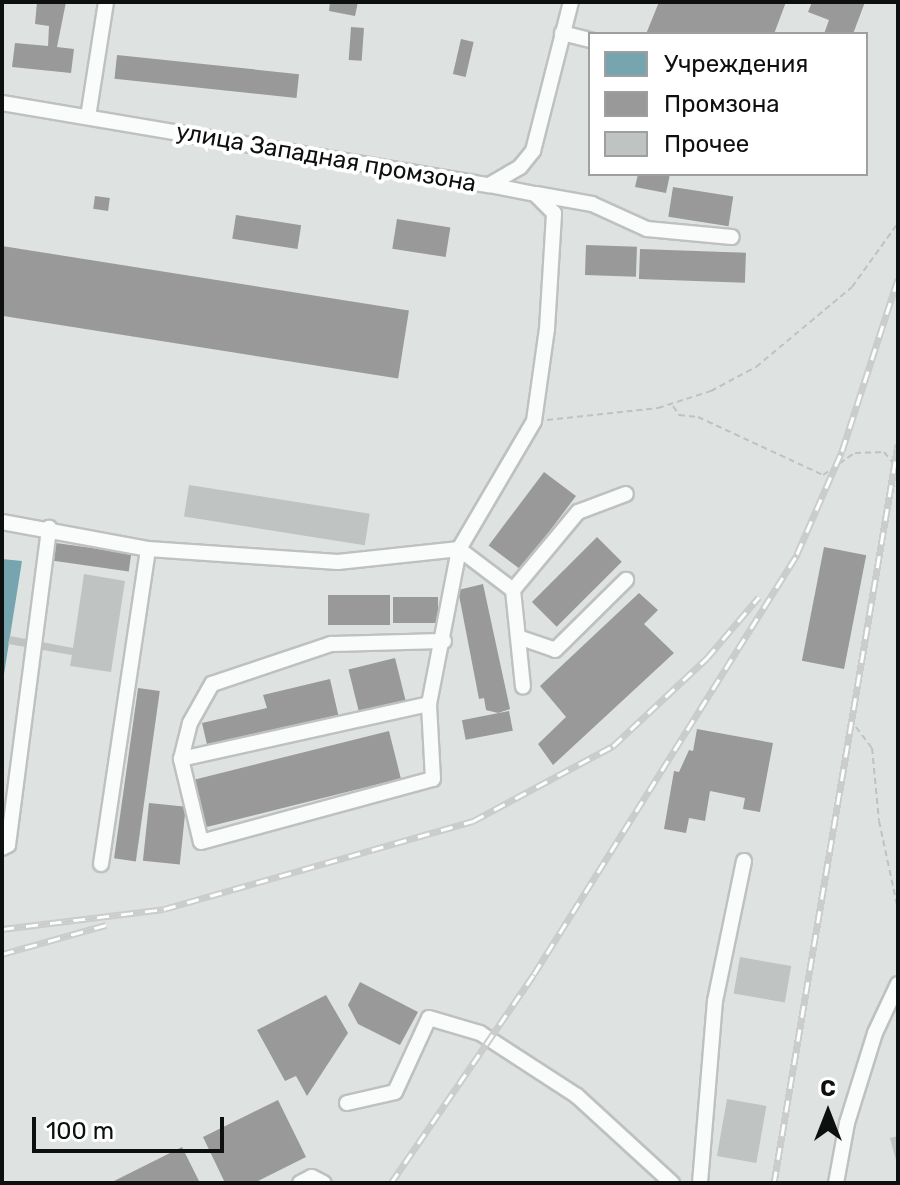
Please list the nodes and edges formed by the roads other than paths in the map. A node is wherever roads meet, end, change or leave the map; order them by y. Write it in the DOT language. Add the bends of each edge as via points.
graph roads {
  1 [pos="106,2"];
  2 [pos="571,2"];
  3 [pos="562,33"];
  4 [pos="588,40"];
  5 [pos="2,103"];
  6 [pos="88,117"];
  7 [pos="489,185"];
  8 [pos="535,194"];
  9 [pos="732,237"];
  10 [pos="626,494"];
  11 [pos="2,522"];
  12 [pos="49,528"];
  13 [pos="148,549"];
  14 [pos="459,549"];
  15 [pos="626,580"];
  16 [pos="513,590"];
  17 [pos="518,637"];
  18 [pos="444,641"];
  19 [pos="523,686"];
  20 [pos="429,704"];
  21 [pos="181,759"];
  22 [pos="2,848"];
  23 [pos="744,861"];
  24 [pos="101,864"];
  25 [pos="898,984"];
  26 [pos="347,1103"];
  27 [pos="300,1183"];
  28 [pos="324,1183"];
  29 [pos="672,1183"];
  30 [pos="700,1183"];
  31 [pos="836,1183"];
  1 -- 6 [label="street"];
  2 -- 3 [label="street, улица Западная промзона"];
  3 -- 4 [label="street"];
  3 -- 7 [label="street, улица Западная промзона" via="533,151 520,167"];
  5 -- 6 [label="street, улица Западная промзона"];
  6 -- 7 [label="street, улица Западная промзона"];
  7 -- 8 [label="street"];
  8 -- 9 [label="street" via="592,204 647,229"];
  8 -- 14 [label="street" via="554,213 547,329 534,421"];
  10 -- 16 [label="street" via="578,512"];
  11 -- 12 [label="street"];
  12 -- 13 [label="street"];
  12 -- 22 [label="street" via="8,845"];
  13 -- 14 [label="street" via="338,562"];
  13 -- 24 [label="street"];
  14 -- 16 [label="street"];
  14 -- 18 [label="street"];
  15 -- 17 [label="street" via="555,650"];
  16 -- 17 [label="street"];
  17 -- 19 [label="street"];
  18 -- 20 [label="street"];
  18 -- 21 [label="street" via="331,644 212,684 190,723"];
  20 -- 21 [label="street"];
  20 -- 21 [label="street" via="433,779 201,842"];
  23 -- 30 [label="street" via="715,1001"];
  25 -- 31 [label="street" via="866,1063"];
  26 -- 29 [label="street" via="395,1092 429,1018 480,1033 577,1096"];
  27 -- 28 [label="street" via="312,1177"];
}
